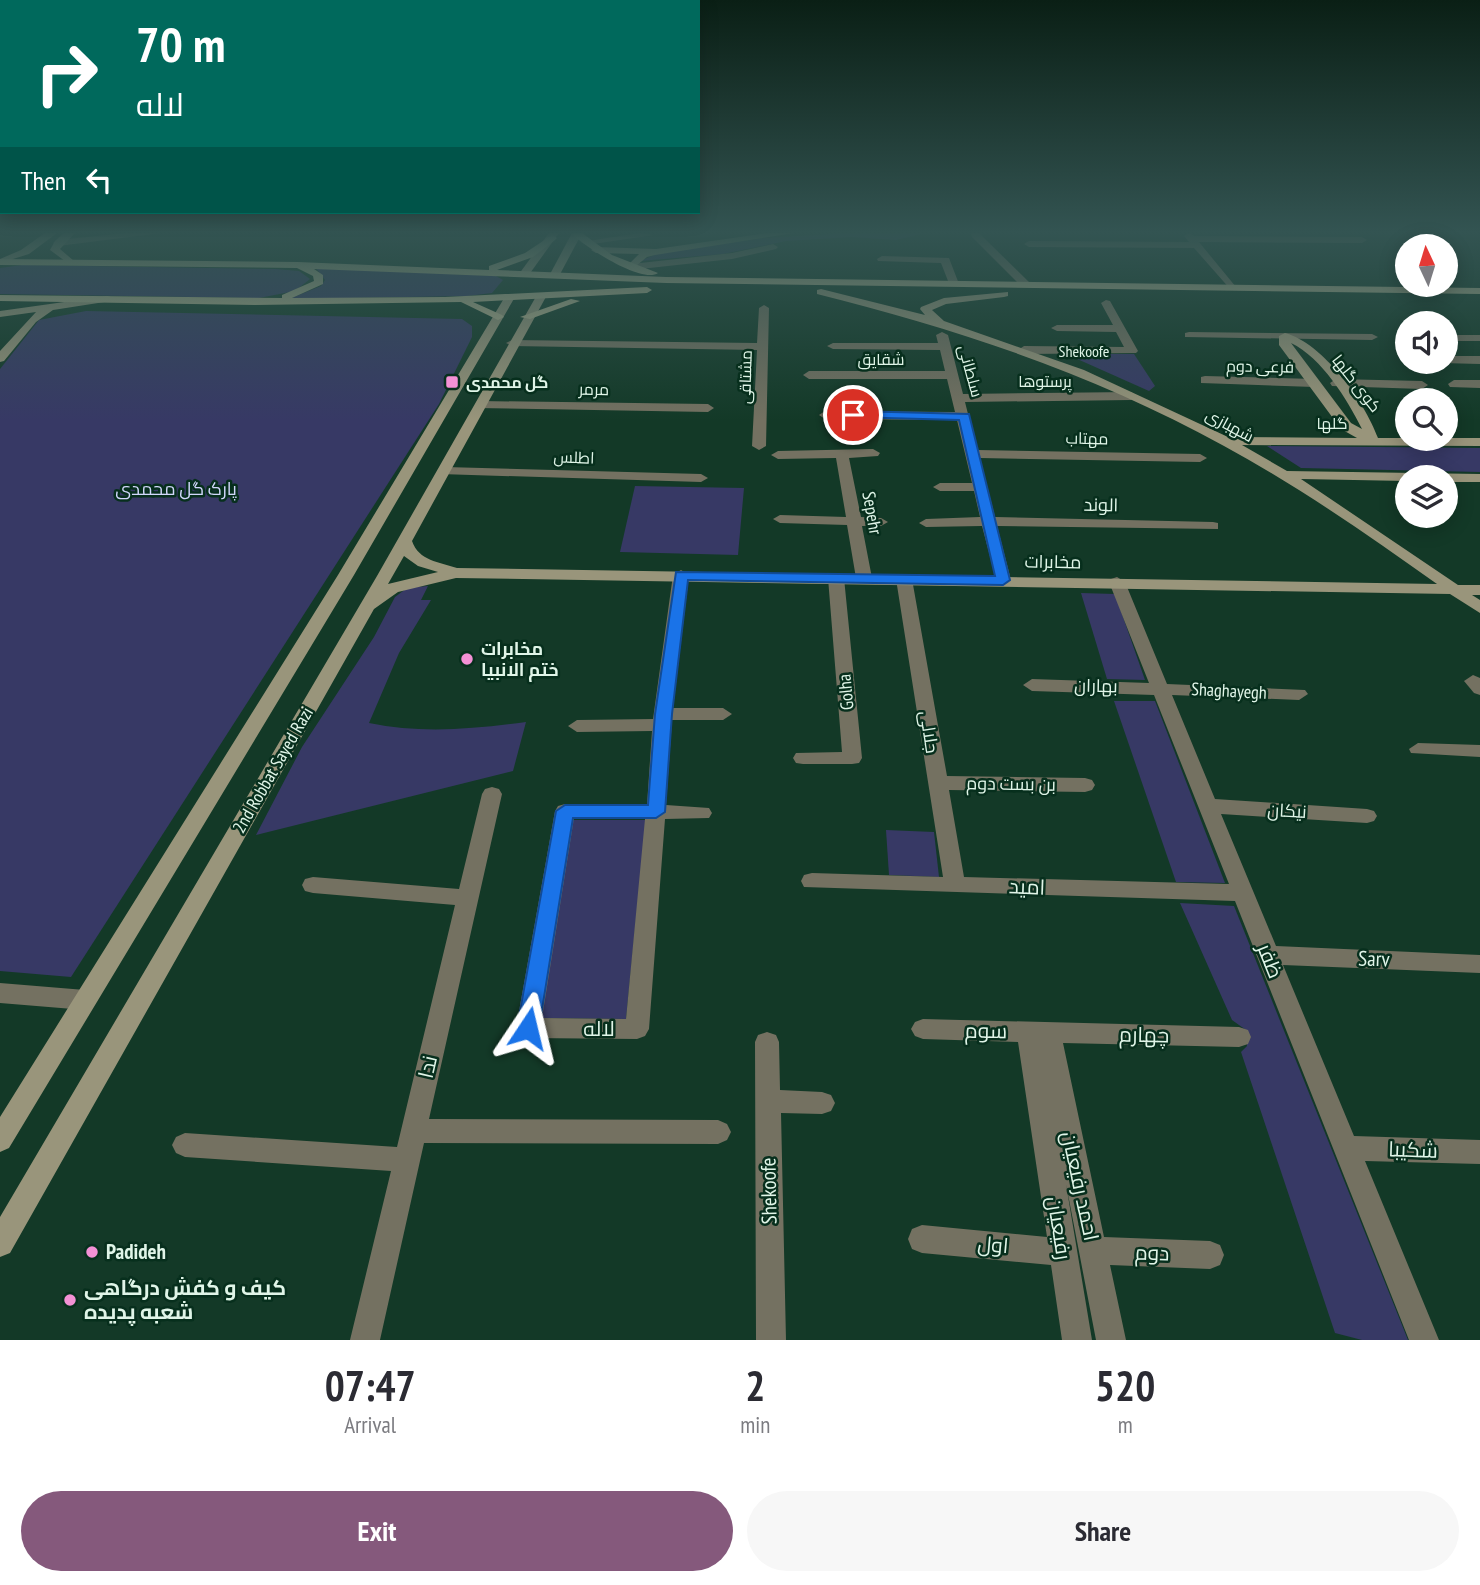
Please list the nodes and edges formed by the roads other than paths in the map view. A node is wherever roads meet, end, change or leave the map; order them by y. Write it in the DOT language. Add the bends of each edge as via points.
graph roads {
  1 [pos="542,295"];
  2 [pos="290,296"];
  3 [pos="510,296"];
  4 [pos="525,296"];
  5 [pos="597,296"];
  6 [pos="831,296"];
  7 [pos="991,296"];
  8 [pos="1126,296"];
  9 [pos="0,298"];
  10 [pos="107,299"];
  11 [pos="446,300"];
  12 [pos="1480,300"];
  13 [pos="255,302"];
  14 [pos="1106,303"];
  15 [pos="51,306"];
  16 [pos="764,308"];
  17 [pos="5,313"];
  18 [pos="498,317"];
  19 [pos="526,317"];
  20 [pos="32,320"];
  21 [pos="1057,328"];
  22 [pos="1121,329"];
  23 [pos="942,335"];
  24 [pos="1189,335"];
  25 [pos="1285,336"];
  26 [pos="1372,337"];
  27 [pos="1458,338"];
  28 [pos="1480,338"];
  29 [pos="833,346"];
  30 [pos="761,348"];
  31 [pos="1024,350"];
  32 [pos="507,352"];
  33 [pos="0,358"];
  34 [pos="476,359"];
  35 [pos="1458,360"];
  36 [pos="1480,360"];
  37 [pos="809,375"];
  38 [pos="954,375"];
  39 [pos="1205,380"];
  40 [pos="1314,383"];
  41 [pos="1336,383"];
  42 [pos="1454,384"];
  43 [pos="1480,384"];
  44 [pos="1422,385"];
  45 [pos="1131,396"];
  46 [pos="960,398"];
  47 [pos="480,405"];
  48 [pos="708,408"];
  49 [pos="825,415"];
  50 [pos="964,416"];
  51 [pos="1372,440"];
  52 [pos="1226,442"];
  53 [pos="1480,442"];
  54 [pos="759,446"];
  55 [pos="873,453"];
  56 [pos="842,454"];
  57 [pos="973,454"];
  58 [pos="778,455"];
  59 [pos="1200,458"];
  60 [pos="445,471"];
  61 [pos="1283,475"];
  62 [pos="701,478"];
  63 [pos="1480,478"];
  64 [pos="940,487"];
  65 [pos="981,487"];
  66 [pos="780,519"];
  67 [pos="853,520"];
  68 [pos="989,521"];
  69 [pos="881,522"];
  70 [pos="926,523"];
  71 [pos="1213,526"];
  72 [pos="405,541"];
  73 [pos="456,573"];
  74 [pos="681,575"];
  75 [pos="836,578"];
  76 [pos="864,578"];
  77 [pos="904,579"];
  78 [pos="1003,580"];
  79 [pos="1117,582"];
  80 [pos="1455,590"];
  81 [pos="1480,590"];
  82 [pos="368,606"];
  83 [pos="1480,608"];
  84 [pos="1031,685"];
  85 [pos="1160,687"];
  86 [pos="1299,694"];
  87 [pos="723,714"];
  88 [pos="663,719"];
  89 [pos="577,726"];
  90 [pos="1418,750"];
  91 [pos="1480,751"];
  92 [pos="803,758"];
  93 [pos="938,783"];
  94 [pos="1085,785"];
  95 [pos="492,794"];
  96 [pos="1208,806"];
  97 [pos="656,812"];
  98 [pos="702,813"];
  99 [pos="1367,816"];
  100 [pos="812,881"];
  101 [pos="313,885"];
  102 [pos="955,885"];
  103 [pos="1243,893"];
  104 [pos="467,898"];
  105 [pos="1268,955"];
  106 [pos="1480,964"];
  107 [pos="0,993"];
  108 [pos="85,1000"];
  109 [pos="923,1030"];
  110 [pos="1039,1032"];
  111 [pos="1239,1037"];
  112 [pos="766,1042"];
  113 [pos="767,1101"];
  114 [pos="822,1103"];
  115 [pos="413,1131"];
  116 [pos="718,1132"];
  117 [pos="0,1140"];
  118 [pos="185,1144"];
  119 [pos="1346,1148"];
  120 [pos="1480,1152"];
  121 [pos="407,1160"];
  122 [pos="922,1239"];
  123 [pos="0,1243"];
  124 [pos="1093,1250"];
  125 [pos="1063,1252"];
  126 [pos="1210,1255"];
  127 [pos="365,1340"];
  128 [pos="771,1340"];
  129 [pos="1077,1340"];
  130 [pos="1111,1340"];
  131 [pos="1424,1340"];
  1 -- 19 [label="street, 2nd Robbat Sayed Razi"];
  2 -- 13 [label="main road"];
  3 -- 4 [label="main road"];
  3 -- 11 [label="main road"];
  3 -- 18 [label="street"];
  5 -- 19 [label="main road"];
  6 -- 23 [label="street, شهبازی"];
  7 -- 23 [label="street" via="944,301 925,309"];
  8 -- 12 [label="main road"];
  9 -- 10 [label="main road"];
  10 -- 13 [label="main road"];
  10 -- 15 [label="street"];
  11 -- 13 [label="main road"];
  11 -- 18 [label="main road" via="481,307"];
  14 -- 22 [label="street, Shekoofe"];
  15 -- 17 [label="street"];
  15 -- 20 [label="street"];
  16 -- 30 [label="street, مشتاقی"];
  17 -- 20 [label="street"];
  18 -- 34 [label="street"];
  19 -- 32 [label="street, 2nd Robbat Sayed Razi"];
  20 -- 33 [label="street"];
  21 -- 22 [label="street"];
  22 -- 31 [label="street, Shekoofe" via="1132,351"];
  23 -- 29 [label="street"];
  23 -- 31 [label="street, شهبازی"];
  23 -- 38 [label="street, سلطانی"];
  24 -- 25 [label="street"];
  25 -- 26 [label="street"];
  25 -- 40 [label="street, کوی گلها" via="1285,345"];
  25 -- 41 [label="street, کوی گلها" via="1303,345"];
  27 -- 28 [label="street"];
  30 -- 32 [label="street"];
  30 -- 54 [label="street, مشتاقی"];
  31 -- 45 [label="street, شهبازی"];
  32 -- 34 [label="street"];
  32 -- 47 [label="street, 2nd Robbat Sayed Razi"];
  34 -- 108 [label="street"];
  35 -- 36 [label="street"];
  37 -- 38 [label="street, شقایق"];
  38 -- 46 [label="street, سلطانی"];
  39 -- 40 [label="street, فرعی دوم"];
  40 -- 41 [label="street"];
  40 -- 51 [label="street, کوی گلها" via="1346,426"];
  41 -- 44 [label="street"];
  41 -- 51 [label="street, کوی گلها" via="1370,428"];
  42 -- 43 [label="street"];
  45 -- 46 [label="street, پرستوها"];
  45 -- 52 [label="street, شهبازی"];
  46 -- 50 [label="street, سلطانی"];
  47 -- 48 [label="street, مرمر"];
  47 -- 60 [label="street, 2nd Robbat Sayed Razi"];
  49 -- 50 [label="street"];
  50 -- 57 [label="street, سلطانی"];
  51 -- 52 [label="street, گلها"];
  51 -- 53 [label="street, گلها"];
  52 -- 61 [label="street, شهبازی"];
  55 -- 56 [label="street"];
  56 -- 58 [label="street"];
  56 -- 67 [label="street, Sepehr"];
  57 -- 59 [label="street, مهتاب"];
  57 -- 65 [label="street, سلطانی"];
  60 -- 62 [label="street, اطلس"];
  60 -- 72 [label="street, 2nd Robbat Sayed Razi"];
  61 -- 63 [label="street"];
  61 -- 80 [label="street, شهبازی"];
  64 -- 65 [label="street"];
  65 -- 68 [label="street, سلطانی"];
  66 -- 67 [label="street"];
  67 -- 69 [label="street"];
  67 -- 76 [label="street, Sepehr"];
  68 -- 70 [label="street, الوند"];
  68 -- 71 [label="street, الوند"];
  68 -- 78 [label="street, سلطانی"];
  72 -- 73 [label="street" via="413,558"];
  72 -- 82 [label="street, 2nd Robbat Sayed Razi"];
  73 -- 74 [label="street, مخابرات"];
  73 -- 82 [label="street" via="392,589"];
  74 -- 75 [label="street, مخابرات"];
  74 -- 88 [label="street"];
  75 -- 76 [label="street, مخابرات"];
  75 -- 92 [label="street, Golha" via="852,758"];
  76 -- 77 [label="street, مخابرات"];
  77 -- 78 [label="street, مخابرات"];
  77 -- 93 [label="street, جلالی"];
  78 -- 79 [label="street, مخابرات"];
  79 -- 80 [label="street, مخابرات"];
  79 -- 85 [label="street, ظفر"];
  80 -- 81 [label="street, مخابرات"];
  80 -- 83 [label="street, شهبازی"];
  82 -- 123 [label="street, 2nd Robbat Sayed Razi"];
  84 -- 85 [label="street, بهاران"];
  85 -- 86 [label="street, Shaghayegh"];
  85 -- 96 [label="street, ظفر"];
  87 -- 88 [label="street"];
  88 -- 89 [label="street"];
  88 -- 97 [label="street"];
  90 -- 91 [label="street"];
  93 -- 94 [label="street, بن بست دوم"];
  93 -- 102 [label="street, جلالی"];
  95 -- 104 [label="street, ندا"];
  96 -- 99 [label="street, نیکان"];
  96 -- 103 [label="street, ظفر"];
  97 -- 97 [label="street, لاله" via="565,811 528,1028 637,1029"];
  97 -- 98 [label="street"];
  100 -- 102 [label="street, امید"];
  101 -- 104 [label="street"];
  102 -- 103 [label="street, امید"];
  103 -- 105 [label="street, ظفر"];
  104 -- 115 [label="street, ندا"];
  105 -- 106 [label="street, Sarv"];
  105 -- 119 [label="street, ظفر"];
  107 -- 108 [label="street"];
  108 -- 117 [label="street"];
  109 -- 110 [label="street, سوم"];
  110 -- 111 [label="street, چهارم"];
  110 -- 124 [label="street, احمد رفیعیان"];
  110 -- 125 [label="street, رفیعیان"];
  112 -- 113 [label="street, Shekoofe"];
  113 -- 114 [label="street"];
  113 -- 128 [label="street, Shekoofe"];
  115 -- 116 [label="street"];
  115 -- 121 [label="street, ندا"];
  118 -- 121 [label="street"];
  119 -- 120 [label="street, شکیبا"];
  119 -- 131 [label="street, ظفر"];
  121 -- 127 [label="street, ندا"];
  122 -- 125 [label="street, اول"];
  124 -- 126 [label="street, دوم"];
  124 -- 130 [label="street, احمد رفیعیان"];
  125 -- 129 [label="street, رفیعیان"];
}
